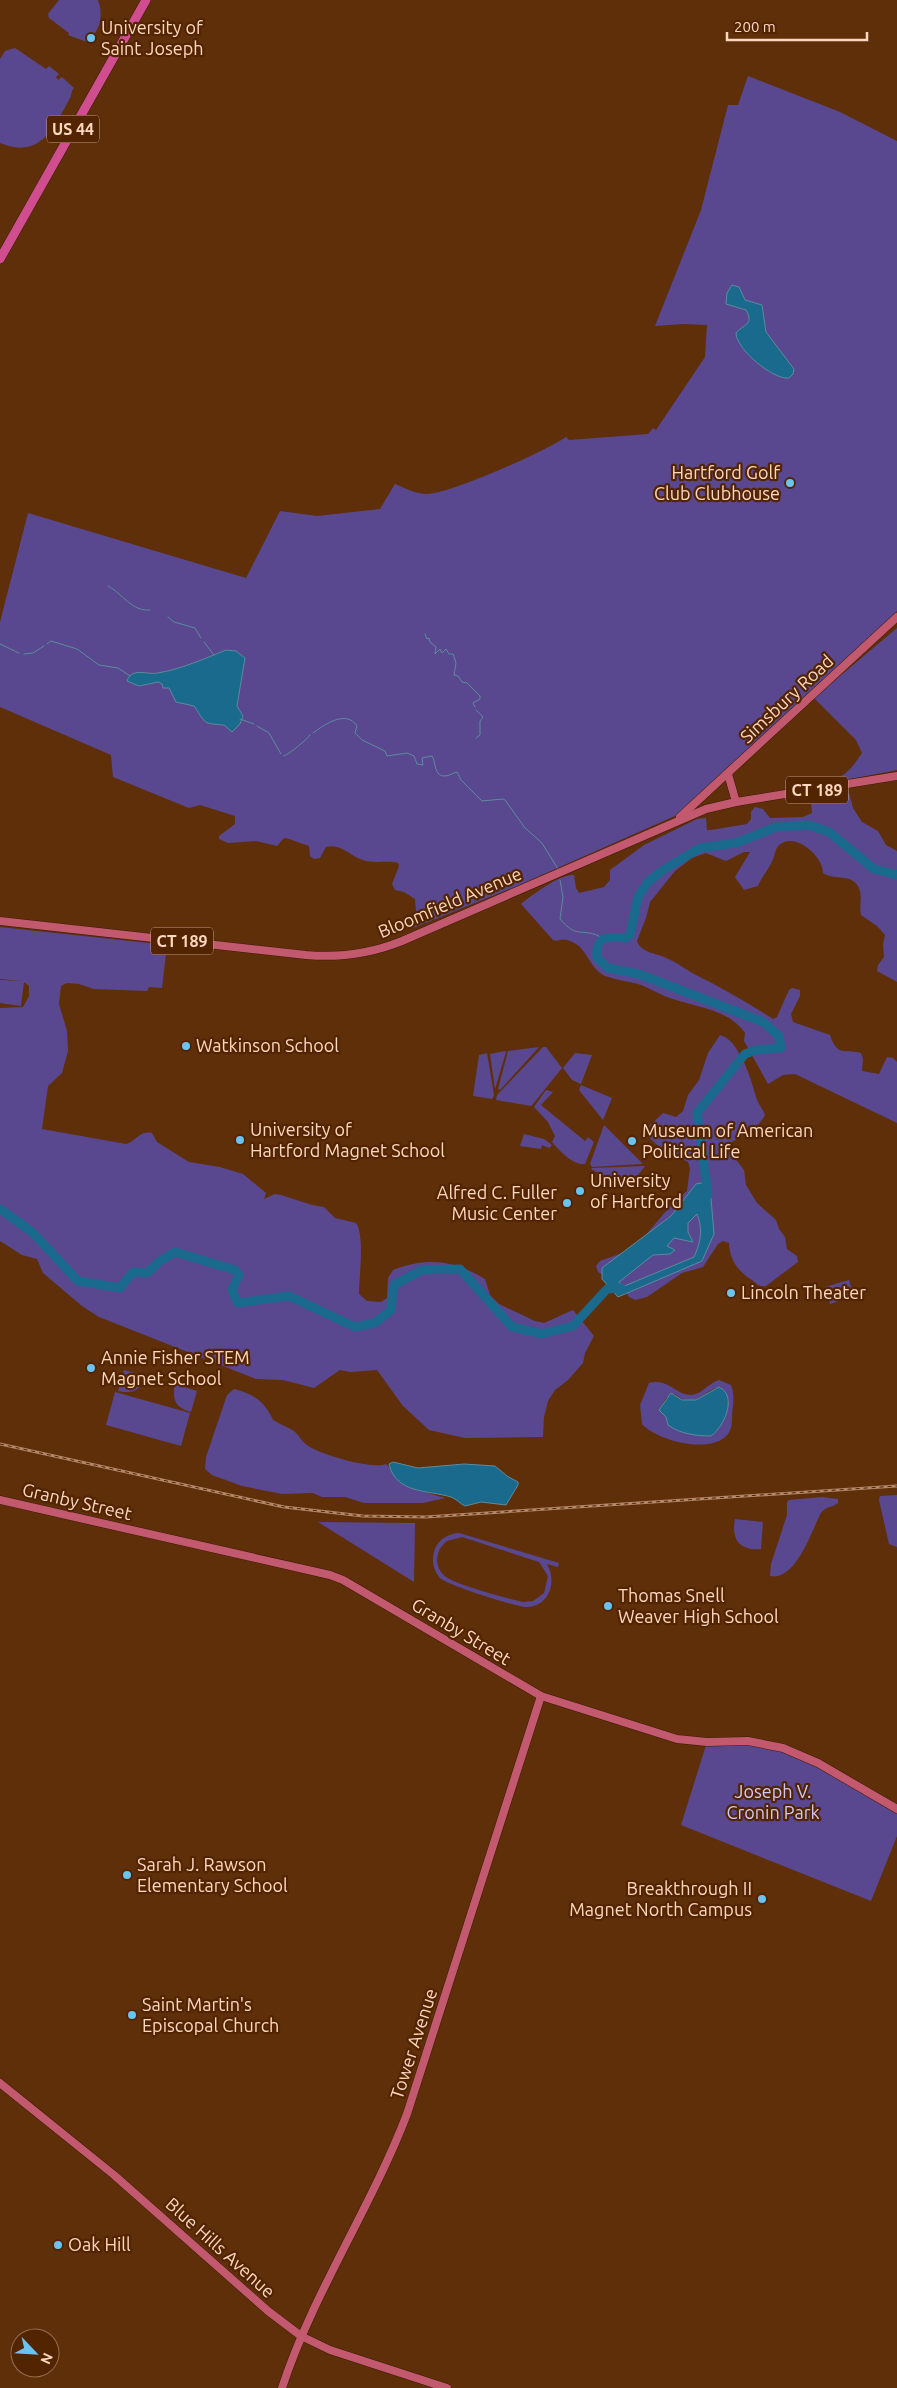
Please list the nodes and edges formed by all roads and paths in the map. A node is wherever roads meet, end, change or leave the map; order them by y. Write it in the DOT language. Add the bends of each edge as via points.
graph roads {
  1 [pos="146,0"];
  2 [pos="0,259"];
  3 [pos="897,617"];
  4 [pos="728,774"];
  5 [pos="897,776"];
  6 [pos="698,802"];
  7 [pos="736,802"];
  8 [pos="690,815"];
  9 [pos="676,821"];
  10 [pos="0,921"];
  11 [pos="0,1500"];
  12 [pos="541,1696"];
  13 [pos="897,1809"];
  14 [pos="0,2082"];
  15 [pos="301,2336"];
  16 [pos="282,2388"];
  17 [pos="447,2388"];
  1 -- 2 [label="highway, US 44"];
  3 -- 4 [label="main road, Simsbury Road"];
  4 -- 6 [label="main road, Simsbury Road"];
  4 -- 7 [label="main road"];
  5 -- 7 [label="main road, Bloomfield Avenue / CT 189"];
  6 -- 8 [label="main road, Simsbury Road"];
  6 -- 9 [label="main road, Simsbury Road"];
  7 -- 8 [label="main road, Bloomfield Avenue / CT 189"];
  8 -- 9 [label="main road, Bloomfield Avenue / CT 189"];
  9 -- 10 [label="main road, Bloomfield Avenue / CT 189" via="397,943 355,955 306,955"];
  11 -- 12 [label="main road, Granby Street" via="330,1575"];
  12 -- 13 [label="main road, Granby Street" via="677,1739 748,1741 784,1748 818,1763"];
  12 -- 15 [label="main road, Tower Avenue" via="402,2127 385,2168"];
  14 -- 15 [label="main road, Blue Hills Avenue"];
  15 -- 16 [label="main road, Tower Avenue"];
  15 -- 17 [label="main road, Blue Hills Avenue" via="330,2350"];
}
